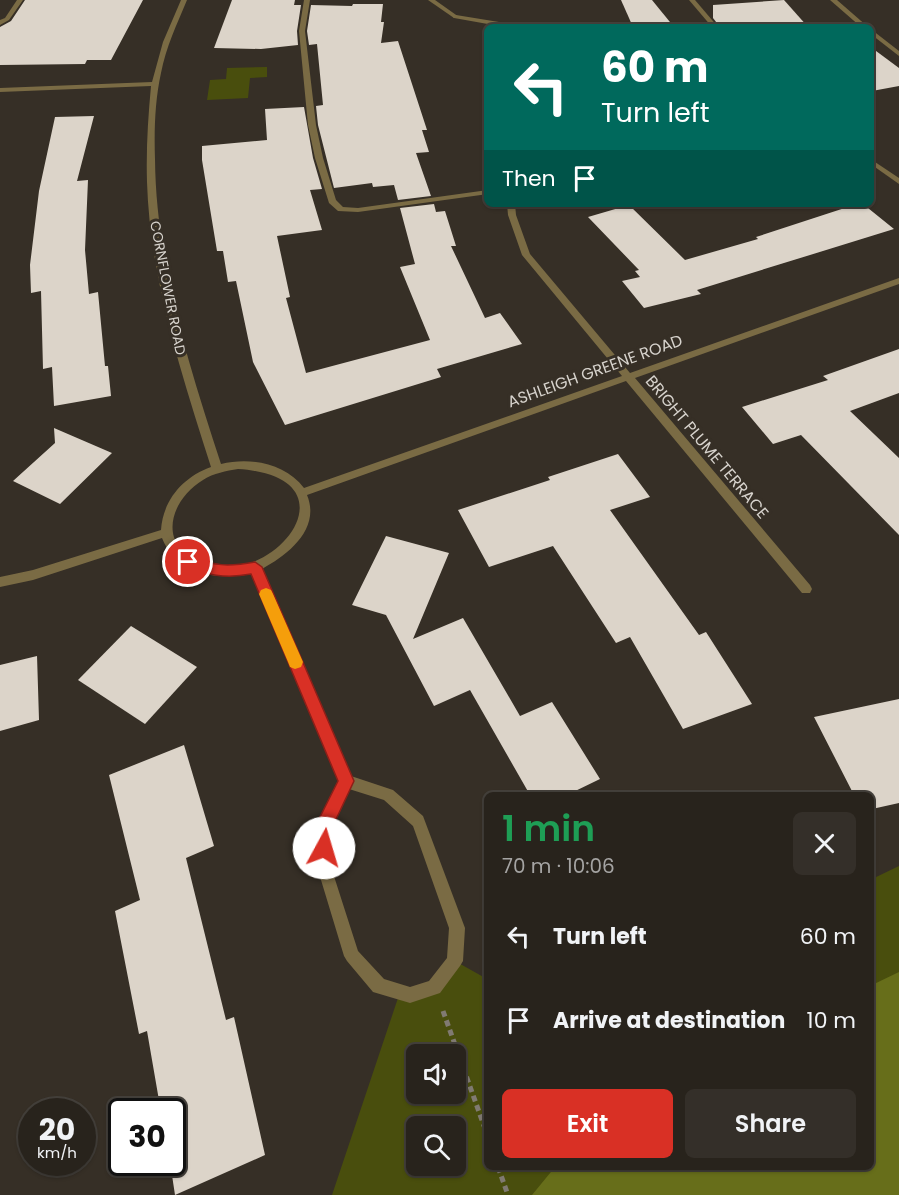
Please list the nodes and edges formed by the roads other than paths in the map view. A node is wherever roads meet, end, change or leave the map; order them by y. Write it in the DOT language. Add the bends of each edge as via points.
graph roads {
  1 [pos="20,0"];
  2 [pos="184,0"];
  3 [pos="307,0"];
  4 [pos="430,0"];
  5 [pos="692,0"];
  6 [pos="833,0"];
  7 [pos="0,23"];
  8 [pos="499,24"];
  9 [pos="712,24"];
  10 [pos="861,24"];
  11 [pos="874,34"];
  12 [pos="899,54"];
  13 [pos="155,84"];
  14 [pos="0,90"];
  15 [pos="874,163"];
  16 [pos="899,182"];
  17 [pos="484,193"];
  18 [pos="511,207"];
  19 [pos="899,282"];
  20 [pos="628,376"];
  21 [pos="217,469"];
  22 [pos="302,493"];
  23 [pos="166,532"];
  24 [pos="255,567"];
  25 [pos="0,582"];
  26 [pos="806,589"];
  27 [pos="346,781"];
  1 -- 7 [label="street"];
  2 -- 13 [label="street, CORNFLOWER ROAD"];
  3 -- 17 [label="street" via="302,31 312,125 332,201 341,209 358,210"];
  4 -- 8 [label="street" via="456,17"];
  5 -- 9 [label="street"];
  6 -- 10 [label="street"];
  11 -- 12 [label="street"];
  13 -- 14 [label="street"];
  13 -- 21 [label="street, CORNFLOWER ROAD" via="149,159 155,238 180,355"];
  15 -- 16 [label="street"];
  18 -- 20 [label="street, BRIGHT PLUME TERRACE" via="526,255"];
  19 -- 20 [label="street, ASHLEIGH GREENE ROAD"];
  20 -- 22 [label="street, ASHLEIGH GREENE ROAD"];
  20 -- 26 [label="street, BRIGHT PLUME TERRACE"];
  21 -- 22 [label="street" via="258,465 292,480"];
  21 -- 23 [label="street" via="184,488 173,501"];
  22 -- 24 [label="street" via="303,526 276,558"];
  23 -- 24 [label="street" via="173,549 188,562 208,570 231,572"];
  23 -- 25 [label="street"];
  24 -- 27 [label="street"];
  27 -- 27 [label="street" via="323,827 325,870 352,956 379,986 410,995 434,987 455,961 457,928 418,821 388,795"];
}
